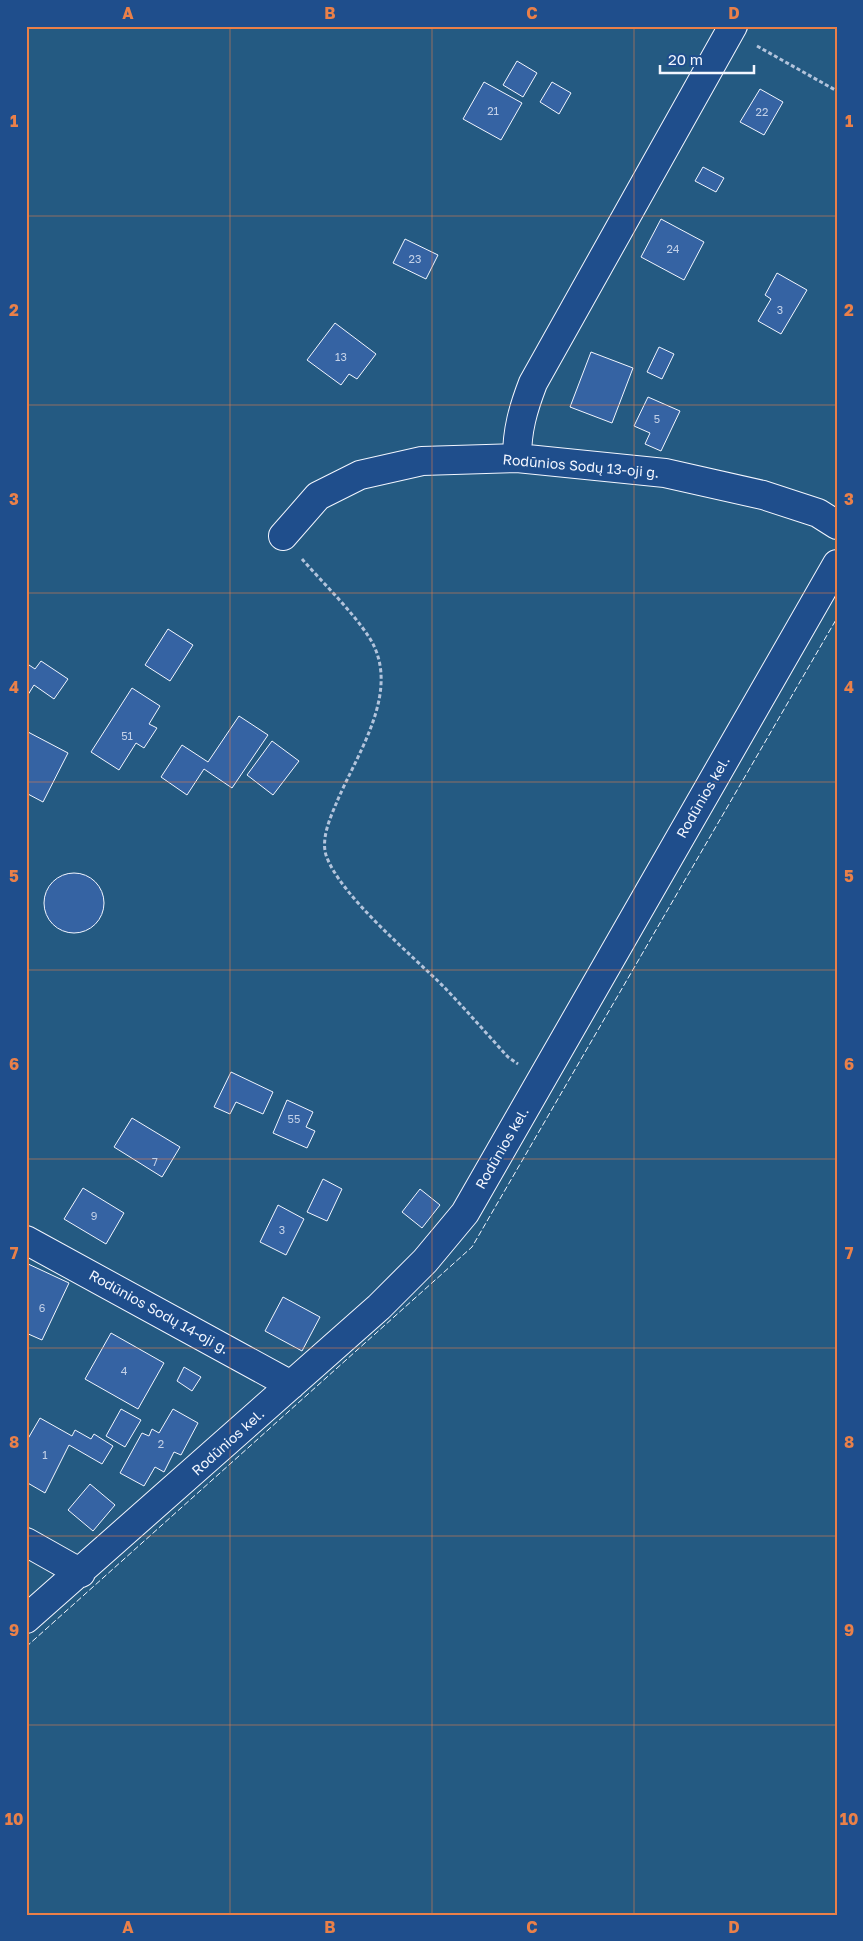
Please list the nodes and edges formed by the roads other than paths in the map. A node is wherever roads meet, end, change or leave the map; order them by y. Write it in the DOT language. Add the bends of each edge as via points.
graph roads {
  1 [pos="732,29"];
  2 [pos="518,458"];
  3 [pos="837,524"];
  4 [pos="283,536"];
  5 [pos="837,564"];
  6 [pos="26,1240"];
  7 [pos="291,1385"];
  8 [pos="26,1542"];
  9 [pos="81,1573"];
  10 [pos="26,1619"];
  1 -- 2 [label="street" via="533,383 517,434"];
  2 -- 3 [label="street, Rodūnios Sodų 13-oji g." via="665,474 763,495 818,513"];
  2 -- 4 [label="street, Rodūnios Sodų 13-oji g." via="422,461 360,475 318,496"];
  5 -- 7 [label="street, Rodūnios kel." via="459,1220 426,1261"];
  6 -- 7 [label="street, Rodūnios Sodų 14-oji g."];
  7 -- 9 [label="street, Rodūnios kel."];
  8 -- 9 [label="street"];
  9 -- 10 [label="street, Rodūnios kel."];
}
